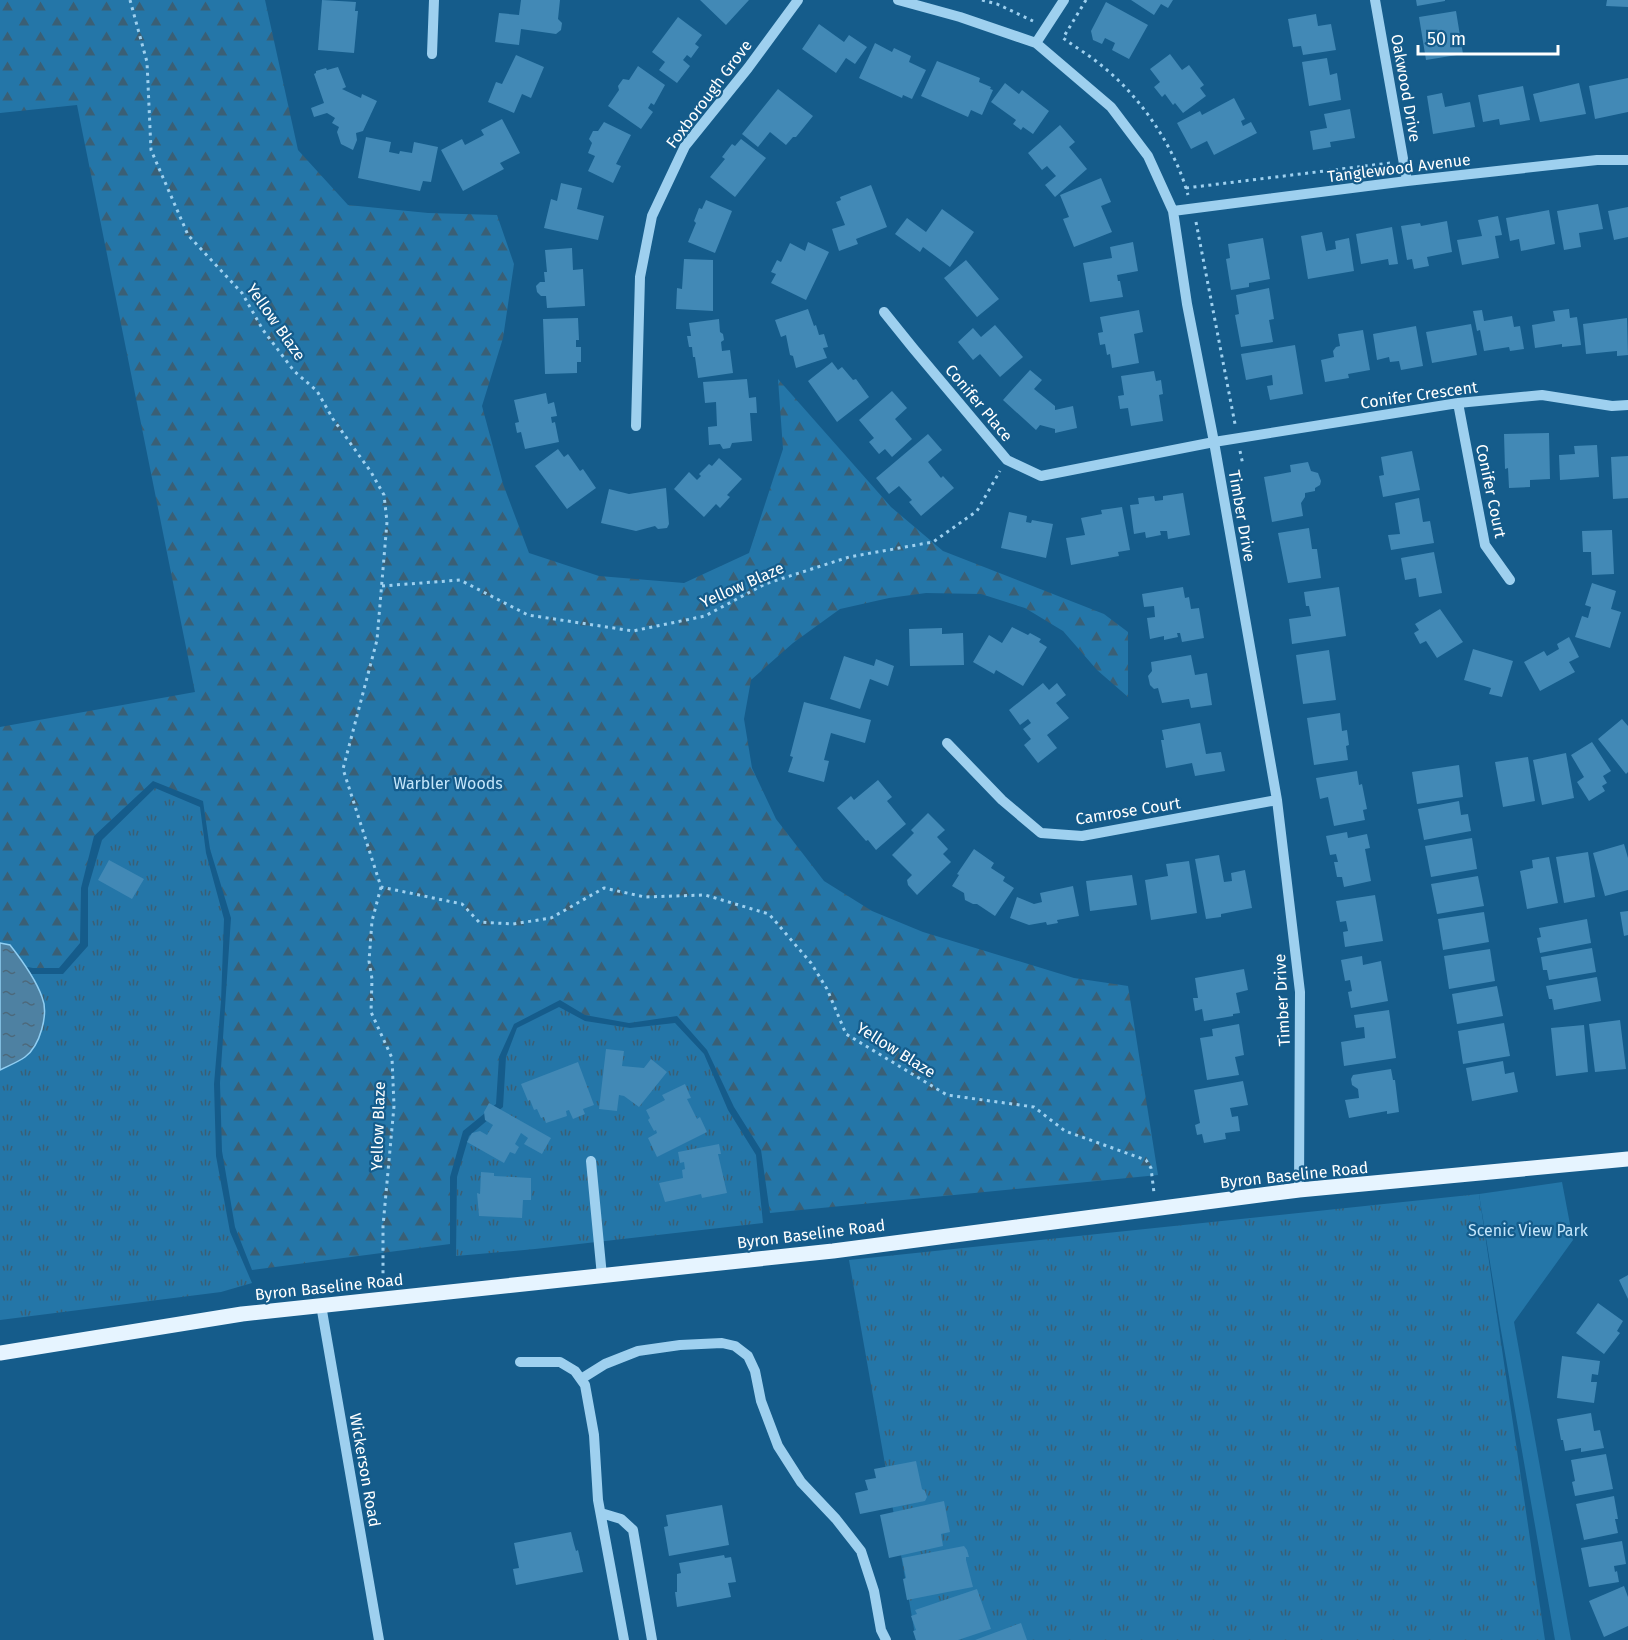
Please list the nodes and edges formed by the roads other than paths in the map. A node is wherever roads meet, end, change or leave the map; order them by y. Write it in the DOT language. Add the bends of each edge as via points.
graph roads {
  1 [pos="434,0"];
  2 [pos="798,0"];
  3 [pos="898,0"];
  4 [pos="1064,0"];
  5 [pos="1375,0"];
  6 [pos="1036,43"];
  7 [pos="432,54"];
  8 [pos="1628,160"];
  9 [pos="1407,181"];
  10 [pos="1173,211"];
  11 [pos="884,312"];
  12 [pos="1458,403"];
  13 [pos="1628,405"];
  14 [pos="636,426"];
  15 [pos="1214,442"];
  16 [pos="1510,580"];
  17 [pos="947,743"];
  18 [pos="1277,800"];
  19 [pos="1628,1159"];
  20 [pos="591,1161"];
  21 [pos="1299,1190"];
  22 [pos="602,1276"];
  23 [pos="321,1305"];
  24 [pos="0,1353"];
  25 [pos="520,1362"];
  26 [pos="580,1379"];
  27 [pos="601,1513"];
  28 [pos="379,1640"];
  29 [pos="624,1640"];
  30 [pos="652,1640"];
  31 [pos="886,1640"];
  1 -- 7 [label="street"];
  2 -- 14 [label="street, Foxborough Grove" via="685,147 651,216 640,277"];
  3 -- 6 [label="street, Timber Drive"];
  4 -- 6 [label="street"];
  5 -- 9 [label="street, Oakwood Drive"];
  6 -- 10 [label="street, Timber Drive" via="1112,107 1148,156"];
  8 -- 9 [label="street, Tanglewood Avenue"];
  9 -- 10 [label="street, Tanglewood Avenue"];
  10 -- 15 [label="street, Timber Drive"];
  11 -- 15 [label="street, Conifer Place" via="1007,460 1041,476"];
  12 -- 13 [label="street, Conifer Crescent" via="1542,395"];
  12 -- 15 [label="street, Conifer Crescent"];
  12 -- 16 [label="street, Conifer Court" via="1485,545"];
  15 -- 18 [label="street, Timber Drive"];
  17 -- 18 [label="street, Camrose Court" via="1002,800 1041,833 1082,837"];
  18 -- 21 [label="street, Timber Drive" via="1300,992"];
  19 -- 21 [label="main road, Byron Baseline Road"];
  20 -- 22 [label="street"];
  21 -- 22 [label="main road, Byron Baseline Road" via="833,1251"];
  22 -- 23 [label="main road, Byron Baseline Road"];
  23 -- 24 [label="main road, Byron Baseline Road"];
  23 -- 28 [label="street, Wickerson Road"];
  25 -- 26 [label="street" via="560,1362"];
  26 -- 27 [label="street" via="585,1385 594,1436"];
  26 -- 31 [label="street" via="638,1351 659,1348 722,1342 748,1356 778,1446 801,1482 861,1551"];
  27 -- 29 [label="street"];
  27 -- 30 [label="street" via="621,1519 633,1530"];
}
